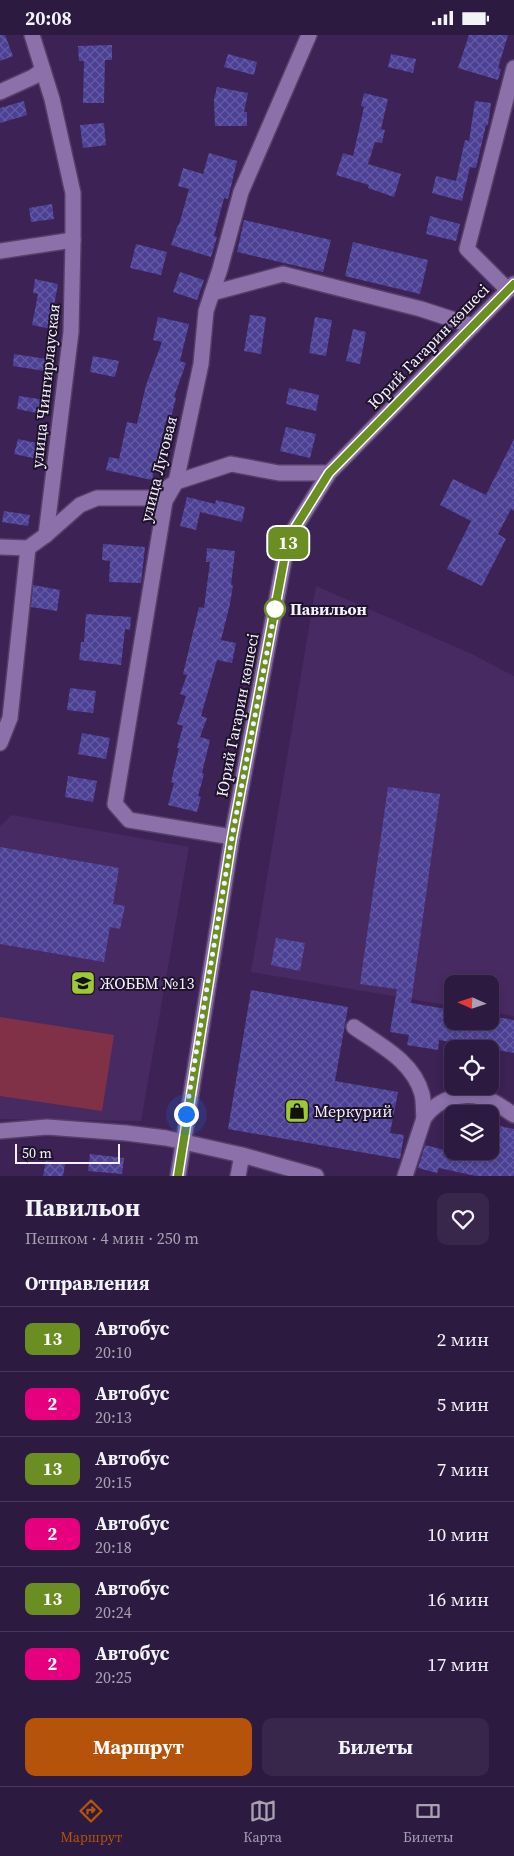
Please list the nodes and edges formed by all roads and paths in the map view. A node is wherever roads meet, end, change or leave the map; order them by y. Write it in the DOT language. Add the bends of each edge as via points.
graph roads {
  1 [pos="32,35"];
  2 [pos="309,35"];
  3 [pos="514,68"];
  4 [pos="43,70"];
  5 [pos="512,85"];
  6 [pos="0,92"];
  7 [pos="74,240"];
  8 [pos="0,251"];
  9 [pos="511,287"];
  10 [pos="212,293"];
  11 [pos="473,326"];
  12 [pos="329,473"];
  13 [pos="176,481"];
  14 [pos="46,535"];
  15 [pos="0,547"];
  16 [pos="28,548"];
  17 [pos="0,743"];
  18 [pos="232,837"];
  19 [pos="354,1027"];
  20 [pos="514,1115"];
  21 [pos="424,1118"];
  22 [pos="0,1131"];
  23 [pos="184,1142"];
  24 [pos="242,1155"];
  25 [pos="178,1176"];
  26 [pos="238,1176"];
  27 [pos="316,1176"];
  28 [pos="405,1176"];
  1 -- 4 [label="street, улица Чингирлауская"];
  2 -- 10 [label="street, улица Луговая" via="241,192"];
  3 -- 5 [label="street"];
  4 -- 6 [label="street"];
  4 -- 7 [label="street, улица Чингирлауская" via="73,193"];
  5 -- 9 [label="street" via="467,249"];
  7 -- 8 [label="street"];
  7 -- 14 [label="street, улица Чингирлауская" via="71,332"];
  9 -- 11 [label="street, Юрий Гагарин көшесі"];
  10 -- 11 [label="street" via="283,274 421,309"];
  10 -- 13 [label="street, улица Луговая" via="206,311 200,364"];
  11 -- 12 [label="street, Юрий Гагарин көшесі"];
  12 -- 13 [label="street" via="279,473 231,464"];
  12 -- 18 [label="street, Юрий Гагарин көшесі" via="288,539"];
  13 -- 14 [label="street" via="152,497 97,498 80,505"];
  13 -- 18 [label="street, улица Луговая" via="165,501 115,804 129,820"];
  14 -- 16 [label="street"];
  15 -- 16 [label="street"];
  16 -- 17 [label="street" via="10,718"];
  18 -- 23 [label="street, Юрий Гагарин көшесі"];
  19 -- 21 [label="street" via="404,1062 422,1095"];
  20 -- 21 [label="street" via="491,1100 464,1095 441,1101"];
  21 -- 28 [label="street"];
  22 -- 23 [label="street" via="47,1127 126,1133"];
  23 -- 24 [label="street"];
  23 -- 25 [label="street, Юрий Гагарин көшесі"];
  24 -- 26 [label="street"];
  24 -- 27 [label="street"];
}
